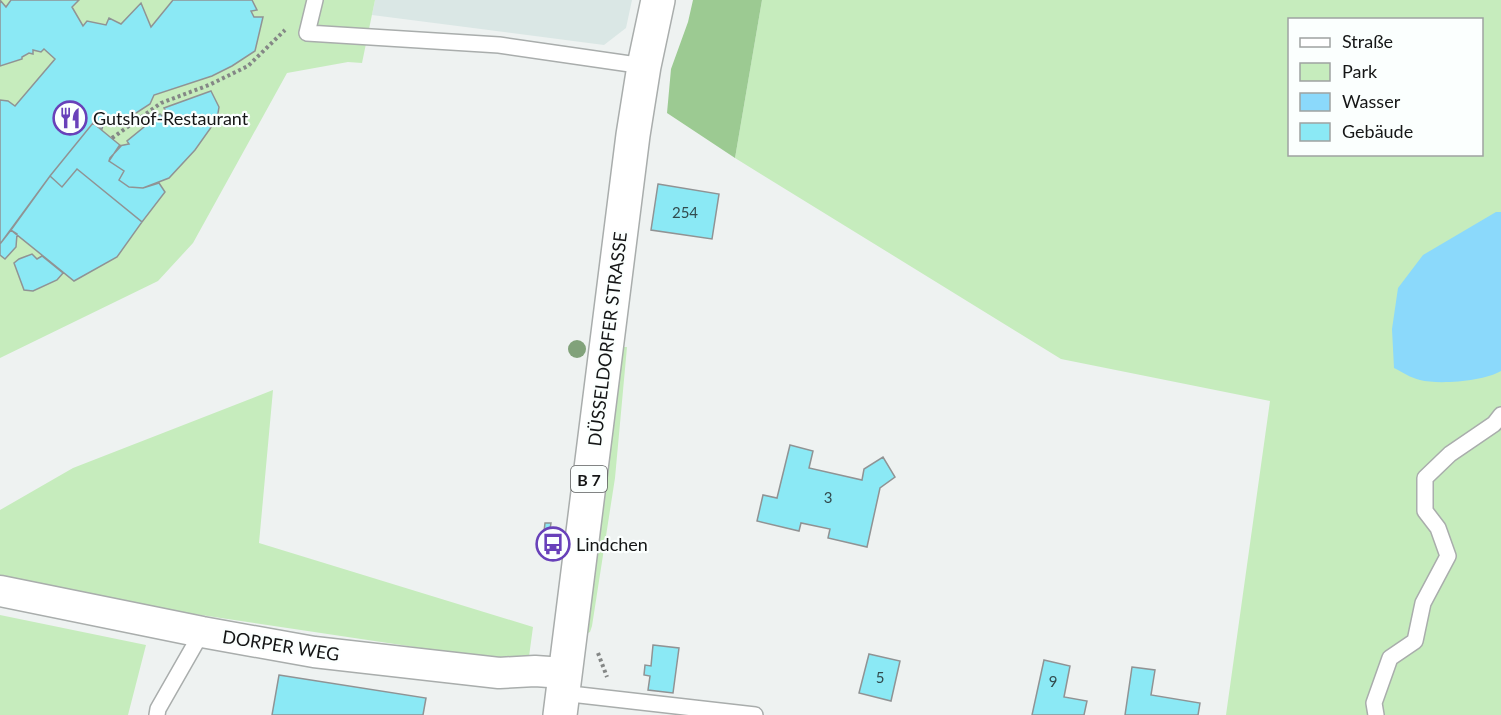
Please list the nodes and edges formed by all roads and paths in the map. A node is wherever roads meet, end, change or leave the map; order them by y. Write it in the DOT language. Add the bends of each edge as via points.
graph roads {
  1 [pos="315,0"];
  2 [pos="658,0"];
  3 [pos="285,30"];
  4 [pos="644,66"];
  5 [pos="112,138"];
  6 [pos="1501,415"];
  7 [pos="0,591"];
  8 [pos="202,632"];
  9 [pos="595,644"];
  10 [pos="562,694"];
  11 [pos="616,699"];
  12 [pos="157,715"];
  13 [pos="755,715"];
  14 [pos="1376,715"];
  1 -- 4 [label="lane" via="307,33 499,45"];
  2 -- 4 [label="main road, DÜSSELDORFER STRASSE / B 7"];
  3 -- 5 [label="path" via="248,66 161,103"];
  4 -- 10 [label="main road, DÜSSELDORFER STRASSE / B 7" via="619,233"];
  6 -- 14 [label="lane" via="1494,424 1450,453 1425,478 1425,511 1438,528 1448,556 1423,603 1414,641 1390,658 1374,703"];
  7 -- 8 [label="street, DORPER WEG"];
  8 -- 10 [label="street, DORPER WEG" via="314,652 499,673 535,670"];
  8 -- 12 [label="lane"];
  9 -- 11 [label="path"];
  10 -- 11 [label="lane"];
  11 -- 13 [label="lane"];
}
